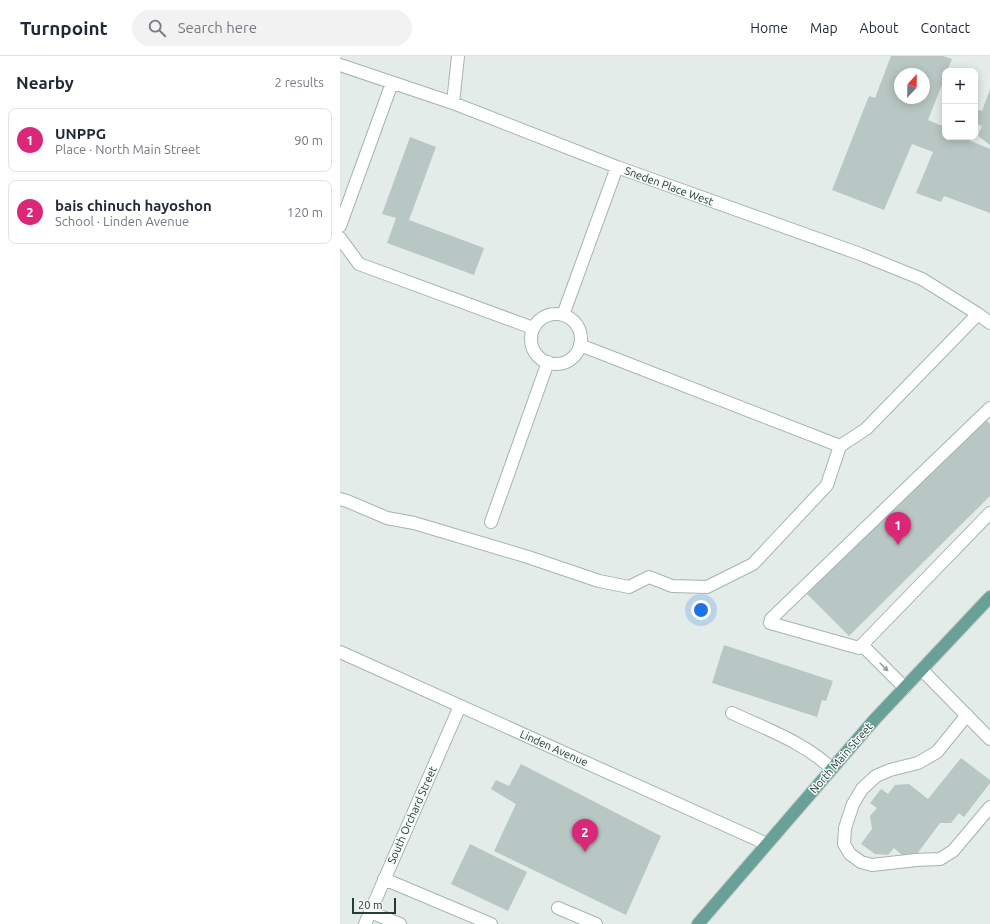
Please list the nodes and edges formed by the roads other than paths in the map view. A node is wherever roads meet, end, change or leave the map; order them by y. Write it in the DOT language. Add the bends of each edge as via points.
graph roads {
  1 [pos="458,56"];
  2 [pos="340,65"];
  3 [pos="392,84"];
  4 [pos="452,103"];
  5 [pos="617,167"];
  6 [pos="340,226"];
  7 [pos="340,238"];
  8 [pos="978,314"];
  9 [pos="562,315"];
  10 [pos="990,323"];
  11 [pos="533,328"];
  12 [pos="580,345"];
  13 [pos="548,362"];
  14 [pos="990,408"];
  15 [pos="840,446"];
  16 [pos="340,499"];
  17 [pos="990,513"];
  18 [pos="491,522"];
  19 [pos="990,596"];
  20 [pos="862,645"];
  21 [pos="340,652"];
  22 [pos="922,670"];
  23 [pos="905,688"];
  24 [pos="460,706"];
  25 [pos="732,713"];
  26 [pos="967,715"];
  27 [pos="990,739"];
  28 [pos="832,768"];
  29 [pos="990,807"];
  30 [pos="767,844"];
  31 [pos="384,879"];
  32 [pos="558,908"];
  33 [pos="370,912"];
  34 [pos="364,924"];
  35 [pos="400,924"];
  36 [pos="491,924"];
  37 [pos="596,924"];
  38 [pos="698,924"];
  1 -- 4 [label="street"];
  2 -- 3 [label="street, Sneden Place West"];
  3 -- 4 [label="street, Sneden Place West"];
  3 -- 6 [label="street"];
  4 -- 5 [label="street, Sneden Place West"];
  5 -- 8 [label="street, Sneden Place West" via="860,254 922,279"];
  5 -- 9 [label="street"];
  7 -- 11 [label="street" via="359,264"];
  8 -- 10 [label="street, Sneden Place West"];
  8 -- 15 [label="street" via="866,429"];
  9 -- 11 [label="street" via="545,316"];
  9 -- 12 [label="street" via="577,325"];
  11 -- 13 [label="street" via="531,344 534,351 538,358"];
  12 -- 13 [label="street" via="574,357 568,362"];
  12 -- 15 [label="street"];
  13 -- 18 [label="street"];
  14 -- 20 [label="street" via="771,619 770,623 858,648"];
  15 -- 16 [label="street" via="827,485 753,564 707,587 672,586 649,577 629,587 599,581 414,523 387,518"];
  17 -- 20 [label="street"];
  19 -- 22 [label="main road, North Main Street"];
  20 -- 23 [label="street, one-way"];
  21 -- 24 [label="street, Linden Avenue"];
  22 -- 23 [label="main road, North Main Street"];
  22 -- 26 [label="street"];
  23 -- 28 [label="main road, North Main Street"];
  24 -- 30 [label="street, Linden Avenue"];
  24 -- 31 [label="street, South Orchard Street"];
  25 -- 28 [label="street" via="807,749"];
  26 -- 27 [label="street"];
  26 -- 29 [label="street" via="937,752 918,763 876,776 862,789 853,804 845,828 844,844 850,854 861,862 872,865 940,859 953,851"];
  28 -- 30 [label="main road, North Main Street"];
  30 -- 38 [label="main road, North Main Street"];
  31 -- 33 [label="street, South Orchard Street"];
  31 -- 36 [label="street"];
  32 -- 37 [label="street"];
  33 -- 34 [label="street, South Orchard Street"];
  33 -- 35 [label="street"];
}
